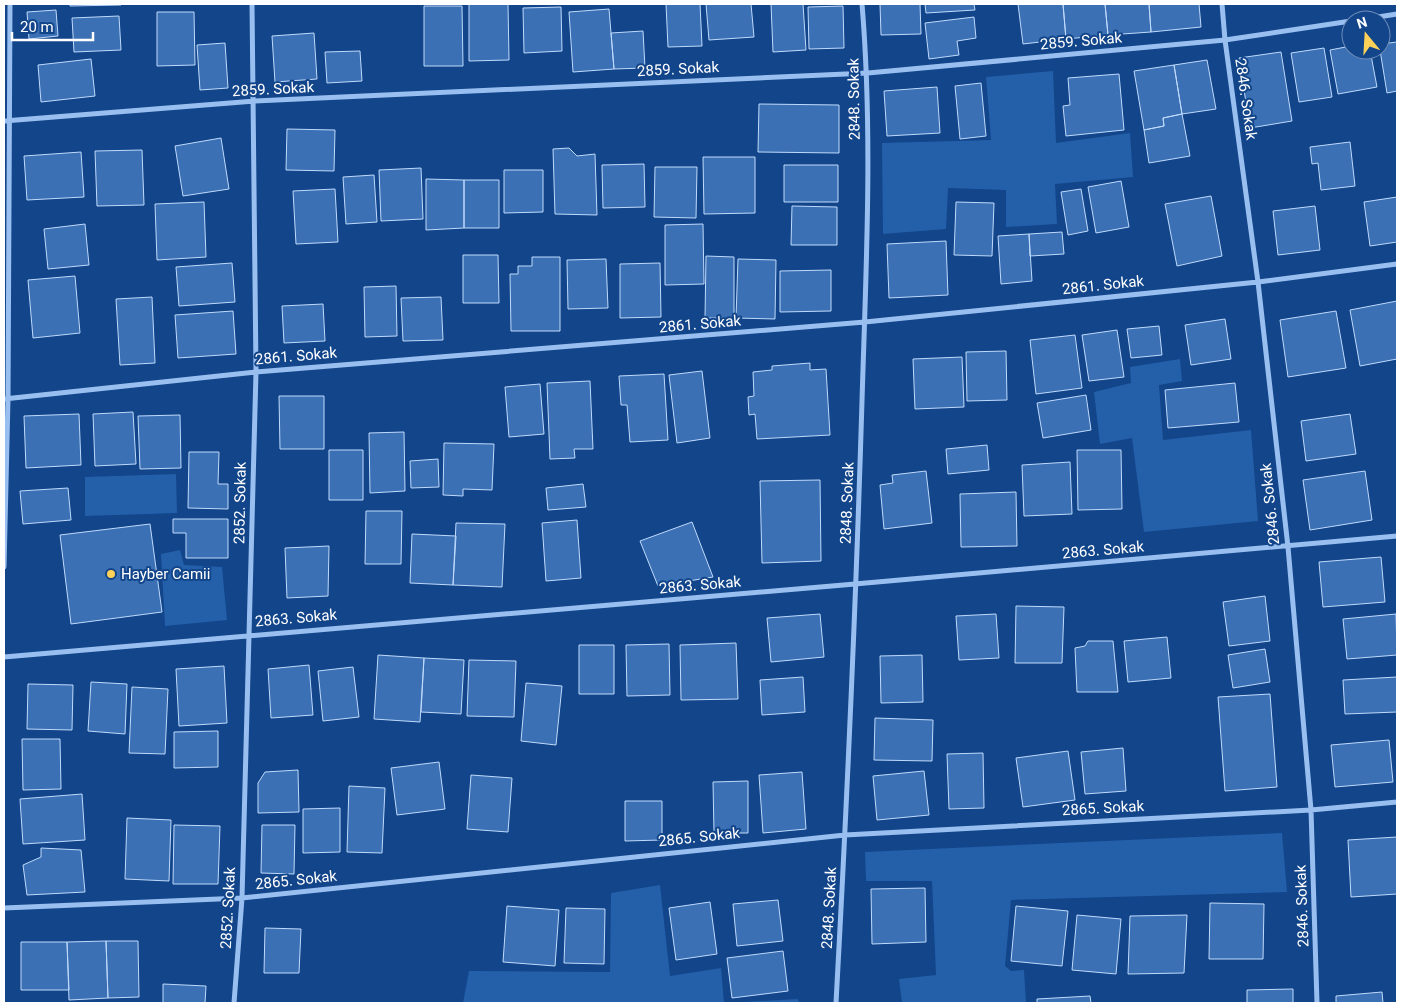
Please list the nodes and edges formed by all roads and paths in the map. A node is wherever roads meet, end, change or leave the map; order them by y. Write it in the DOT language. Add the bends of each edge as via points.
graph roads {
  1 [pos="10,4"];
  2 [pos="252,4"];
  3 [pos="862,4"];
  4 [pos="1222,4"];
  5 [pos="1341,23"];
  6 [pos="1225,40"];
  7 [pos="868,73"];
  8 [pos="255,101"];
  9 [pos="7,121"];
  10 [pos="1397,264"];
  11 [pos="1258,282"];
  12 [pos="865,322"];
  13 [pos="256,372"];
  14 [pos="6,399"];
  15 [pos="1397,536"];
  16 [pos="1288,547"];
  17 [pos="4,567"];
  18 [pos="857,585"];
  19 [pos="250,634"];
  20 [pos="4,657"];
  21 [pos="1397,802"];
  22 [pos="1311,810"];
  23 [pos="845,834"];
  24 [pos="242,898"];
  25 [pos="4,908"];
  26 [pos="234,1003"];
  27 [pos="836,1003"];
  28 [pos="1317,1003"];
  1 -- 9 [label="street"];
  2 -- 8 [label="street, 2852. Sokak"];
  3 -- 7 [label="street, 2848. Sokak"];
  4 -- 6 [label="street, 2846. Sokak"];
  5 -- 6 [label="street, 2859. Sokak"];
  6 -- 7 [label="street, 2859. Sokak"];
  6 -- 11 [label="street, 2846. Sokak"];
  7 -- 8 [label="street, 2859. Sokak"];
  7 -- 12 [label="street, 2848. Sokak"];
  8 -- 9 [label="street, 2859. Sokak"];
  8 -- 13 [label="street, 2852. Sokak"];
  9 -- 14 [label="street"];
  10 -- 11 [label="street, 2861. Sokak"];
  11 -- 12 [label="street, 2861. Sokak"];
  11 -- 16 [label="street, 2846. Sokak"];
  12 -- 13 [label="street, 2861. Sokak"];
  12 -- 18 [label="street, 2848. Sokak"];
  13 -- 14 [label="street, 2861. Sokak"];
  13 -- 19 [label="street, 2852. Sokak"];
  14 -- 17 [label="street"];
  15 -- 16 [label="street, 2863. Sokak"];
  16 -- 18 [label="street, 2863. Sokak"];
  16 -- 22 [label="street, 2846. Sokak"];
  18 -- 19 [label="street, 2863. Sokak"];
  18 -- 23 [label="street, 2848. Sokak"];
  19 -- 20 [label="street, 2863. Sokak"];
  19 -- 24 [label="street, 2852. Sokak"];
  21 -- 22 [label="street, 2865. Sokak"];
  22 -- 23 [label="street, 2865. Sokak"];
  22 -- 28 [label="street, 2846. Sokak"];
  23 -- 24 [label="street, 2865. Sokak"];
  23 -- 27 [label="street, 2848. Sokak"];
  24 -- 25 [label="street, 2865. Sokak"];
  24 -- 26 [label="street, 2852. Sokak"];
}
